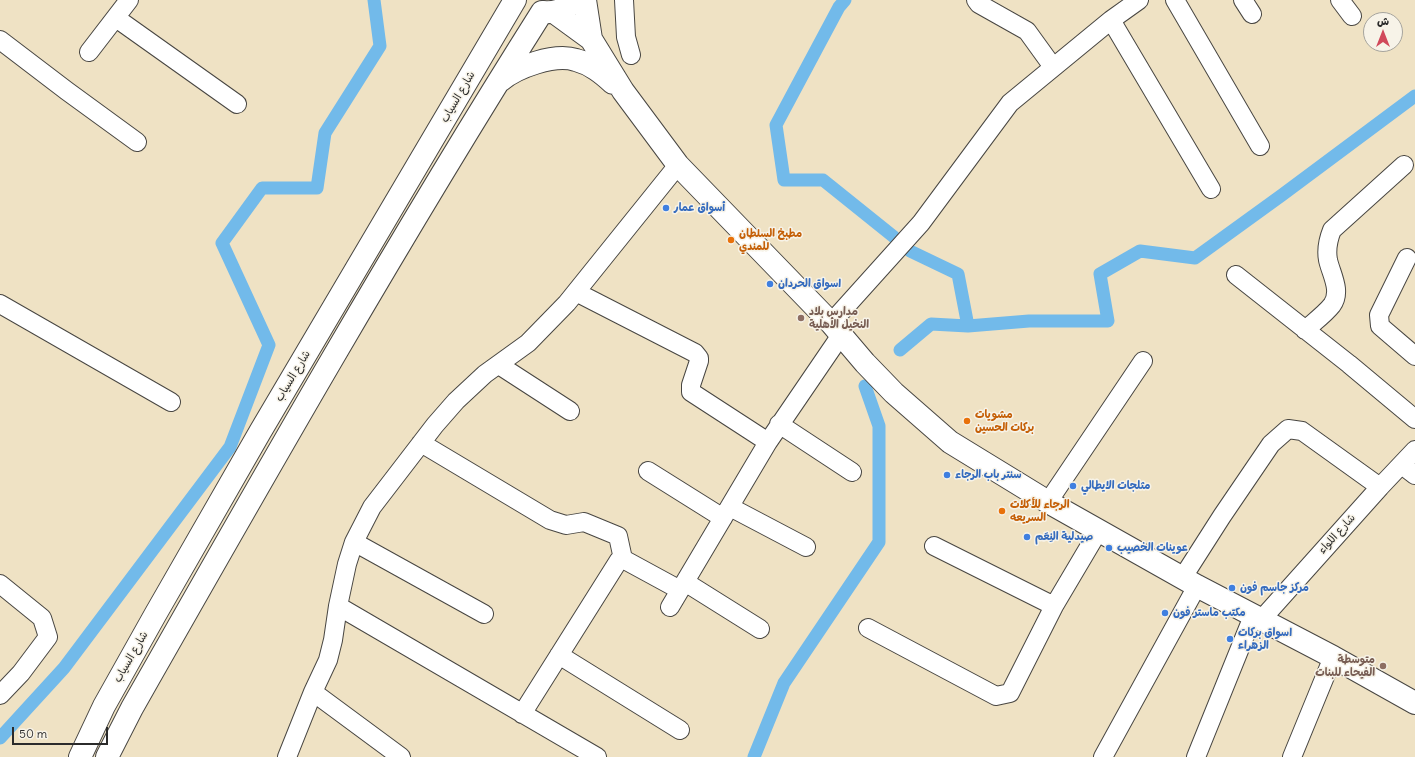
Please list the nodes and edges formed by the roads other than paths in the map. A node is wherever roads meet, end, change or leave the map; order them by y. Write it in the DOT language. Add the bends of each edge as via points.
graph roads {
  1 [pos="129,0"];
  2 [pos="515,0"];
  3 [pos="521,0"];
  4 [pos="575,0"];
  5 [pos="585,0"];
  6 [pos="624,0"];
  7 [pos="976,0"];
  8 [pos="1138,0"];
  9 [pos="1175,0"];
  10 [pos="1340,0"];
  11 [pos="548,12"];
  12 [pos="1352,16"];
  13 [pos="116,18"];
  14 [pos="1111,20"];
  15 [pos="591,39"];
  16 [pos="0,40"];
  17 [pos="89,52"];
  18 [pos="631,55"];
  19 [pos="1053,68"];
  20 [pos="496,84"];
  21 [pos="623,91"];
  22 [pos="237,104"];
  23 [pos="137,142"];
  24 [pos="1260,146"];
  25 [pos="678,165"];
  26 [pos="1404,165"];
  27 [pos="1211,189"];
  28 [pos="1407,258"];
  29 [pos="1236,275"];
  30 [pos="576,292"];
  31 [pos="0,304"];
  32 [pos="836,329"];
  33 [pos="1305,330"];
  34 [pos="1415,356"];
  35 [pos="1143,361"];
  36 [pos="499,365"];
  37 [pos="171,402"];
  38 [pos="570,411"];
  39 [pos="1415,419"];
  40 [pos="779,424"];
  41 [pos="768,442"];
  42 [pos="421,443"];
  43 [pos="1415,450"];
  44 [pos="648,470"];
  45 [pos="1409,470"];
  46 [pos="852,472"];
  47 [pos="1380,486"];
  48 [pos="1048,502"];
  49 [pos="727,512"];
  50 [pos="1099,530"];
  51 [pos="354,542"];
  52 [pos="934,546"];
  53 [pos="806,547"];
  54 [pos="623,559"];
  55 [pos="1190,581"];
  56 [pos="0,584"];
  57 [pos="683,586"];
  58 [pos="338,606"];
  59 [pos="1054,606"];
  60 [pos="670,607"];
  61 [pos="484,614"];
  62 [pos="1257,618"];
  63 [pos="868,628"];
  64 [pos="760,629"];
  65 [pos="560,655"];
  66 [pos="1333,658"];
  67 [pos="313,692"];
  68 [pos="0,695"];
  69 [pos="1415,703"];
  70 [pos="522,714"];
  71 [pos="680,730"];
  72 [pos="80,757"];
  73 [pos="107,757"];
  74 [pos="287,757"];
  75 [pos="401,757"];
  76 [pos="598,757"];
  77 [pos="1103,757"];
  78 [pos="1196,757"];
  79 [pos="1292,757"];
  1 -- 13 [label="street"];
  2 -- 72 [label="main road, شارع السياب" via="170,588 104,706"];
  3 -- 11 [label="main road" via="528,6"];
  4 -- 11 [label="main road" via="564,8"];
  5 -- 15 [label="main road"];
  6 -- 18 [label="street" via="626,37"];
  7 -- 19 [label="street" via="1000,17 1027,31"];
  8 -- 14 [label="street"];
  9 -- 24 [label="street"];
  10 -- 12 [label="street"];
  11 -- 15 [label="main road"];
  11 -- 20 [label="main road"];
  13 -- 17 [label="street"];
  13 -- 22 [label="street"];
  14 -- 19 [label="street"];
  14 -- 27 [label="street"];
  15 -- 21 [label="main road"];
  16 -- 23 [label="street"];
  19 -- 32 [label="street" via="1010,103 921,223"];
  20 -- 21 [label="main road" via="531,64 548,60 574,59 598,69"];
  20 -- 73 [label="main road" via="353,322 132,708"];
  21 -- 25 [label="main road"];
  25 -- 30 [label="street"];
  25 -- 32 [label="main road"];
  26 -- 33 [label="street" via="1332,230 1327,245 1328,260 1336,285 1333,304"];
  28 -- 34 [label="street" via="1379,315 1380,326"];
  29 -- 33 [label="street"];
  30 -- 36 [label="street" via="528,343"];
  30 -- 41 [label="street" via="695,353 699,361 691,392"];
  31 -- 37 [label="street"];
  32 -- 40 [label="street"];
  32 -- 48 [label="main road" via="894,393 950,442"];
  33 -- 39 [label="street"];
  35 -- 48 [label="street"];
  36 -- 38 [label="street"];
  36 -- 42 [label="street" via="485,374 456,401"];
  40 -- 41 [label="street"];
  40 -- 46 [label="street"];
  41 -- 49 [label="street"];
  42 -- 51 [label="street" via="372,507"];
  42 -- 54 [label="street" via="550,520 566,525 584,522 618,536"];
  43 -- 45 [label="street, شارع اللواء"];
  44 -- 49 [label="street"];
  45 -- 47 [label="street, شارع اللواء"];
  47 -- 55 [label="street" via="1302,431 1288,429 1271,444 1222,516"];
  47 -- 62 [label="street, شارع اللواء"];
  48 -- 50 [label="main road"];
  49 -- 53 [label="street"];
  49 -- 57 [label="street"];
  50 -- 55 [label="main road"];
  50 -- 59 [label="street"];
  51 -- 58 [label="street"];
  51 -- 61 [label="street"];
  52 -- 59 [label="street"];
  54 -- 57 [label="street"];
  54 -- 65 [label="street" via="619,560"];
  55 -- 62 [label="main road"];
  55 -- 77 [label="street"];
  56 -- 68 [label="street" via="42,618 48,637 21,673"];
  57 -- 60 [label="street"];
  57 -- 64 [label="street"];
  58 -- 67 [label="street" via="328,660"];
  58 -- 70 [label="street"];
  59 -- 63 [label="street" via="1010,694 996,696"];
  62 -- 66 [label="main road"];
  62 -- 78 [label="street, شارع اللواء"];
  65 -- 70 [label="street"];
  65 -- 71 [label="street"];
  66 -- 69 [label="main road"];
  66 -- 79 [label="street"];
  67 -- 74 [label="street"];
  67 -- 75 [label="street"];
  70 -- 76 [label="street"];
}
